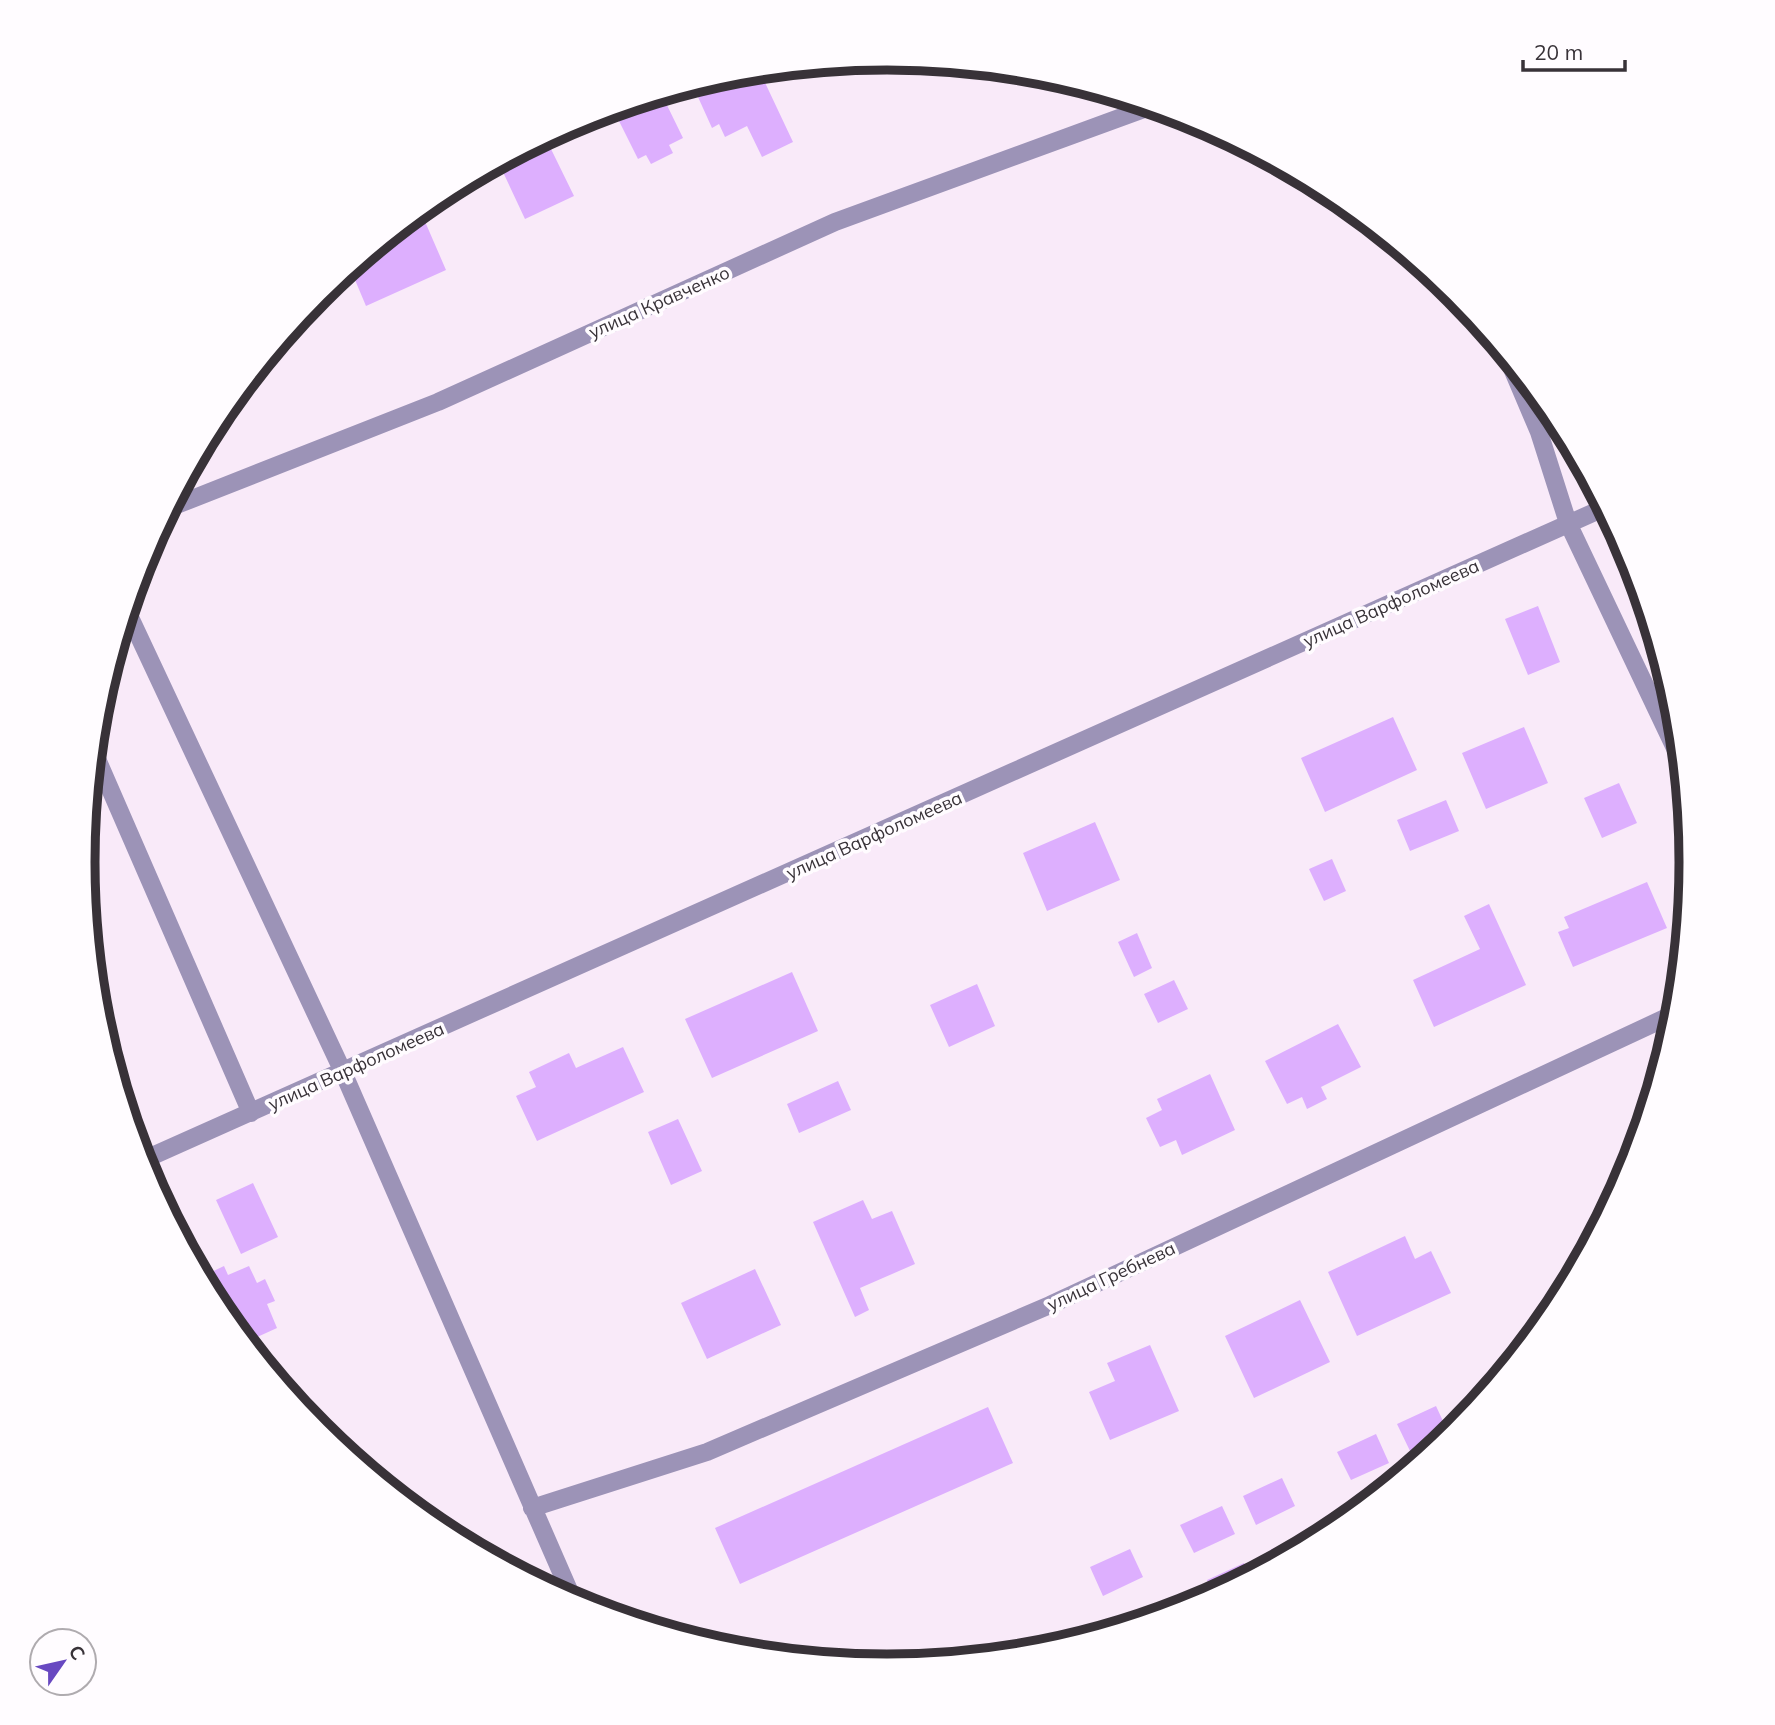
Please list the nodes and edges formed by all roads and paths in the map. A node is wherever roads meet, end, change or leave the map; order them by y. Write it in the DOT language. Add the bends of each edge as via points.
graph roads {
  1 [pos="1139,111"];
  2 [pos="1518,383"];
  3 [pos="182,503"];
  4 [pos="1597,511"];
  5 [pos="1568,523"];
  6 [pos="132,623"];
  7 [pos="1669,737"];
  8 [pos="101,768"];
  9 [pos="1665,1018"];
  10 [pos="343,1072"];
  11 [pos="251,1113"];
  12 [pos="151,1156"];
  13 [pos="532,1508"];
  14 [pos="568,1587"];
  1 -- 3 [label="street, улица Кравченко" via="835,222 438,402"];
  2 -- 5 [label="street"];
  4 -- 5 [label="street, улица Варфоломеева"];
  5 -- 7 [label="street"];
  5 -- 10 [label="street, улица Варфоломеева"];
  6 -- 10 [label="street"];
  8 -- 11 [label="street"];
  9 -- 13 [label="street, улица Гребнева" via="1037,1310 707,1452"];
  10 -- 11 [label="street, улица Варфоломеева"];
  10 -- 13 [label="street"];
  11 -- 12 [label="street, улица Варфоломеева"];
  13 -- 14 [label="street"];
}
